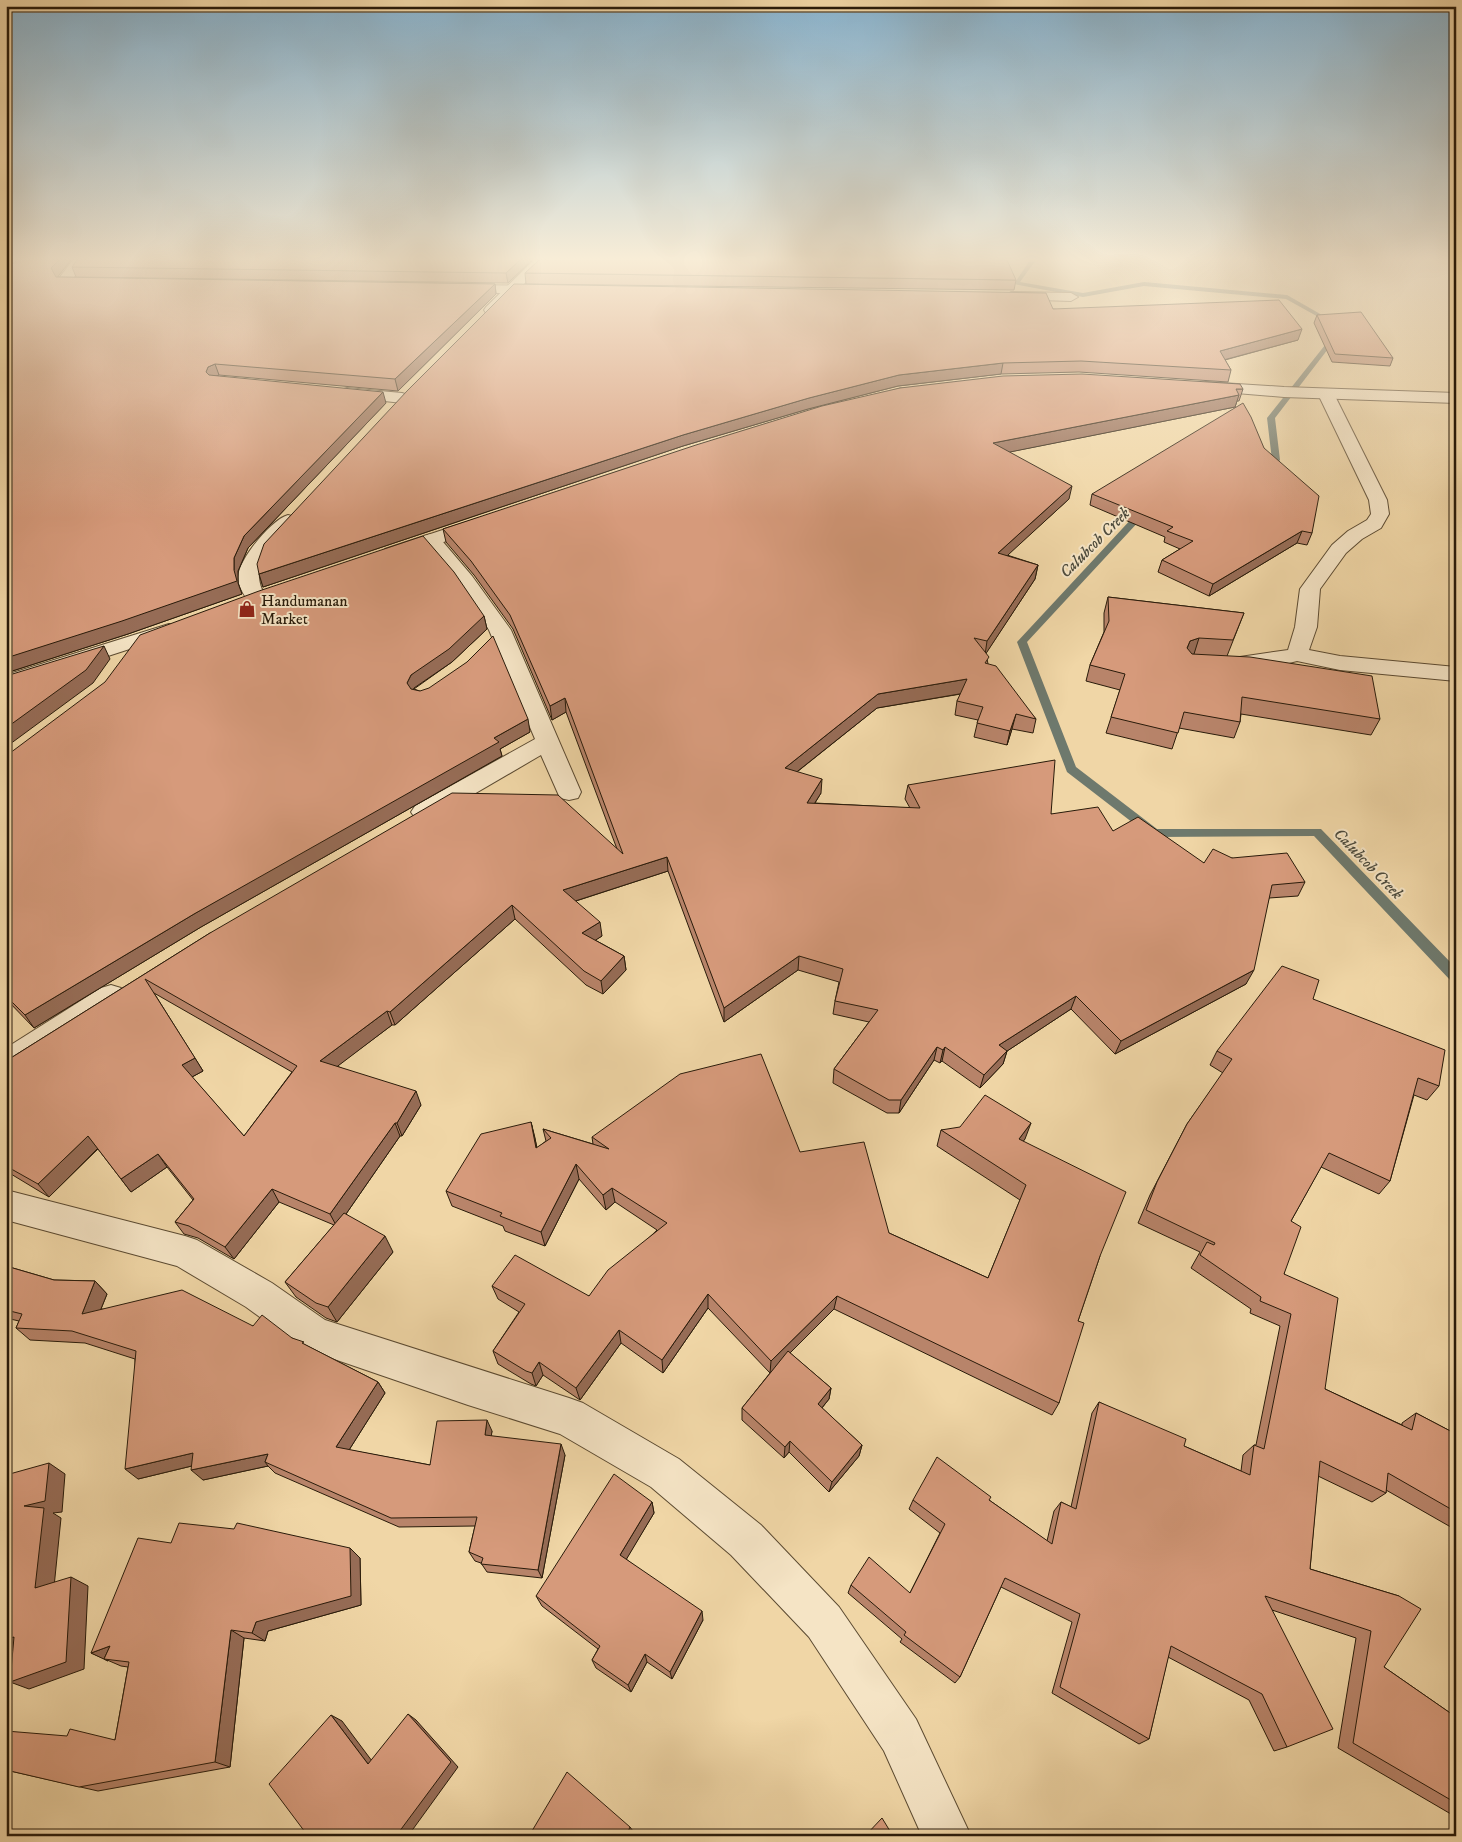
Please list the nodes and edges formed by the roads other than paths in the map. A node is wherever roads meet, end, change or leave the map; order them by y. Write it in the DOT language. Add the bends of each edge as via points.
graph roads {
  1 [pos="416,385"];
  2 [pos="1186,386"];
  3 [pos="335,392"];
  4 [pos="1323,394"];
  5 [pos="402,398"];
  6 [pos="1456,398"];
  7 [pos="389,412"];
  8 [pos="297,511"];
  9 [pos="496,518"];
  10 [pos="431,540"];
  11 [pos="376,559"];
  12 [pos="275,592"];
  13 [pos="256,598"];
  14 [pos="238,605"];
  15 [pos="183,625"];
  16 [pos="137,641"];
  17 [pos="1298,654"];
  18 [pos="1212,664"];
  19 [pos="120,665"];
  20 [pos="1456,674"];
  21 [pos="6,682"];
  22 [pos="548,740"];
  23 [pos="568,792"];
  24 [pos="403,824"];
  25 [pos="134,982"];
  26 [pos="6,1064"];
  27 [pos="6,1205"];
  28 [pos="947,1836"];
  1 -- 5 [label="street"];
  2 -- 4 [label="street"];
  3 -- 5 [label="street"];
  4 -- 6 [label="street"];
  4 -- 17 [label="street" via="1378,500 1380,514 1374,524 1338,549 1310,589 1306,626"];
  5 -- 7 [label="street"];
  8 -- 13 [label="street" via="251,565 248,576"];
  9 -- 10 [label="street"];
  10 -- 11 [label="street"];
  10 -- 22 [label="street" via="465,580"];
  12 -- 13 [label="street"];
  13 -- 14 [label="street"];
  15 -- 16 [label="street"];
  16 -- 19 [label="street"];
  16 -- 21 [label="street"];
  17 -- 18 [label="street" via="1239,665"];
  17 -- 20 [label="street" via="1340,663"];
  22 -- 23 [label="street"];
  22 -- 24 [label="street"];
  25 -- 26 [label="street"];
  27 -- 28 [label="street" via="185,1252 260,1295 315,1335 569,1417 665,1473 746,1540 824,1622 900,1735"];
}
